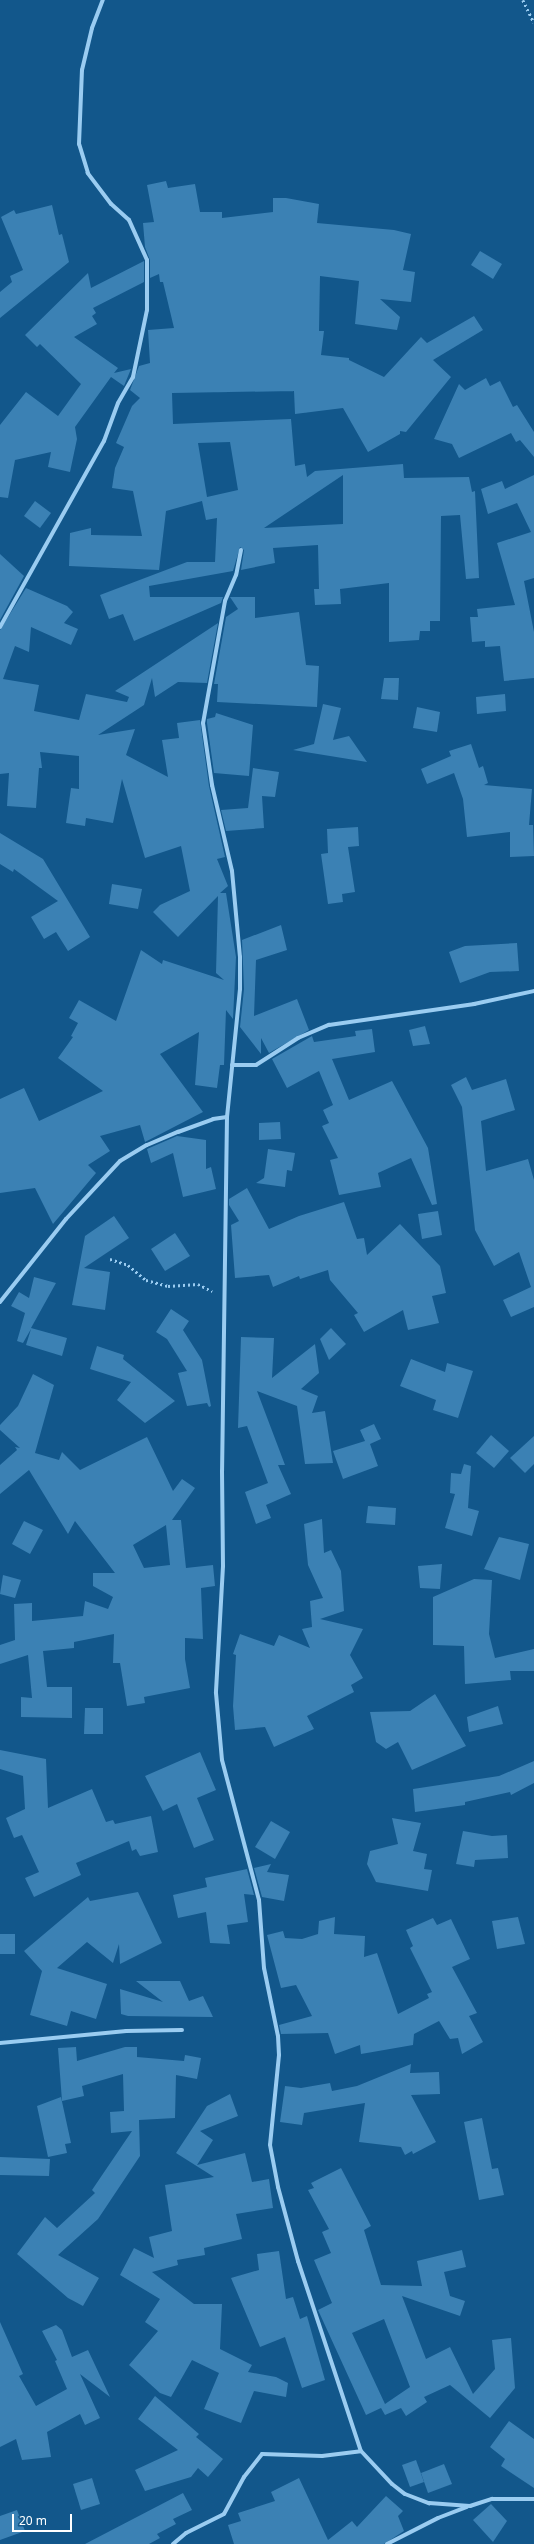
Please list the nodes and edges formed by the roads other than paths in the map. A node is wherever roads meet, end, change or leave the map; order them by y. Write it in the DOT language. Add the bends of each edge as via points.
graph roads {
  1 [pos="103,0"];
  2 [pos="241,550"];
  3 [pos="0,627"];
  4 [pos="534,991"];
  5 [pos="232,1065"];
  6 [pos="227,1117"];
  7 [pos="0,1302"];
  8 [pos="182,2030"];
  9 [pos="0,2042"];
  10 [pos="361,2451"];
  11 [pos="534,2499"];
  12 [pos="470,2506"];
  13 [pos="173,2544"];
  14 [pos="387,2544"];
  1 -- 3 [label="street" via="92,28 82,70 79,144 88,173 111,204 129,220 147,260 147,310 133,377 118,403 104,441"];
  2 -- 5 [label="street" via="236,575 225,601 203,723 212,785 232,871 238,920 240,989"];
  4 -- 5 [label="street" via="474,1004 329,1026 298,1038 256,1065"];
  5 -- 6 [label="street"];
  6 -- 7 [label="street" via="213,1119 172,1135 120,1161 66,1219"];
  6 -- 10 [label="street" via="223,1566 216,1663 220,1745 228,1785 260,1900 264,1968 278,2036 279,2055 270,2130 273,2164 298,2262"];
  8 -- 9 [label="street" via="118,2032"];
  10 -- 12 [label="street" via="380,2473 405,2494 429,2503"];
  10 -- 13 [label="street" via="322,2456 262,2454 244,2477 224,2514 186,2534"];
  11 -- 12 [label="street" via="492,2499"];
  12 -- 14 [label="street" via="438,2518"];
}
